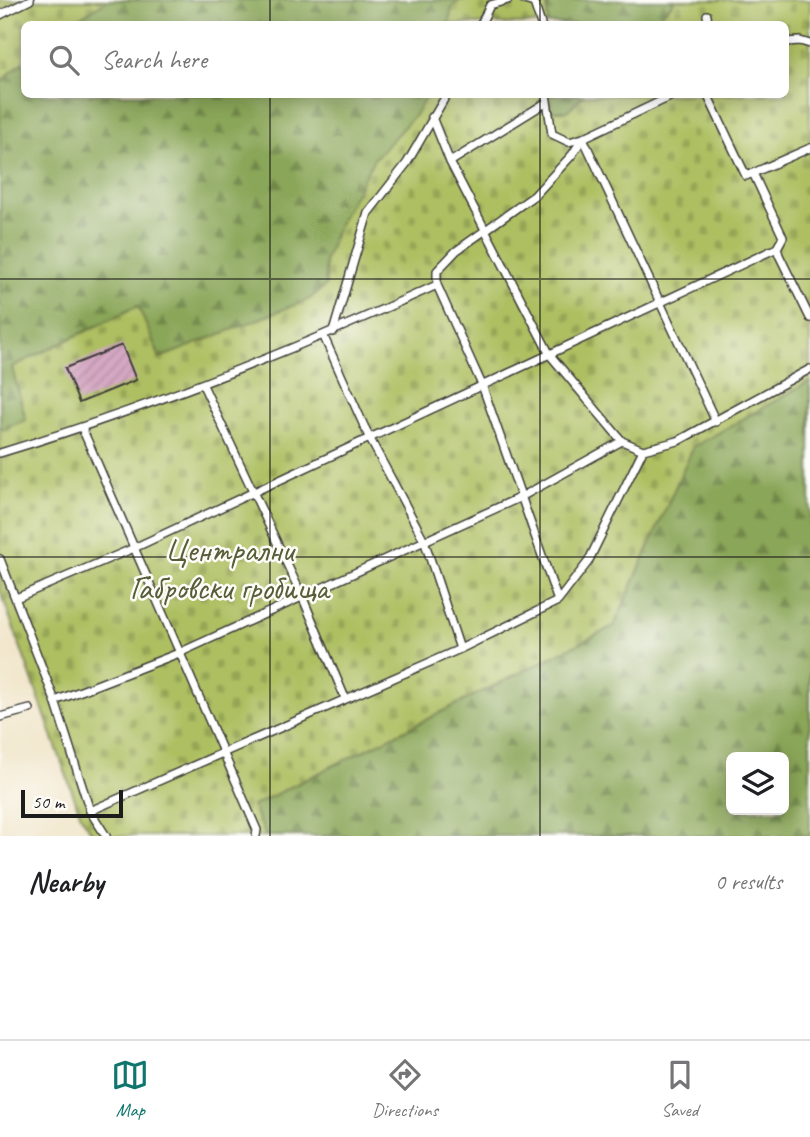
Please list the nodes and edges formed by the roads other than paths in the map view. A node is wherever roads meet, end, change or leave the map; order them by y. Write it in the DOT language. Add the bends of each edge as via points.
graph roads {
  1 [pos="30,0"];
  2 [pos="508,0"];
  3 [pos="524,0"];
  4 [pos="0,15"];
  5 [pos="707,15"];
  6 [pos="482,21"];
  7 [pos="540,21"];
  8 [pos="708,21"];
  9 [pos="789,42"];
  10 [pos="810,44"];
  11 [pos="444,98"];
  12 [pos="547,98"];
  13 [pos="668,98"];
  14 [pos="709,98"];
  15 [pos="432,117"];
  16 [pos="583,138"];
  17 [pos="810,148"];
  18 [pos="450,162"];
  19 [pos="753,173"];
  20 [pos="485,232"];
  21 [pos="777,248"];
  22 [pos="437,285"];
  23 [pos="662,304"];
  24 [pos="810,318"];
  25 [pos="332,332"];
  26 [pos="324,337"];
  27 [pos="550,355"];
  28 [pos="810,369"];
  29 [pos="203,385"];
  30 [pos="482,385"];
  31 [pos="716,422"];
  32 [pos="82,428"];
  33 [pos="369,437"];
  34 [pos="622,441"];
  35 [pos="643,450"];
  36 [pos="0,453"];
  37 [pos="253,492"];
  38 [pos="521,497"];
  39 [pos="424,540"];
  40 [pos="135,548"];
  41 [pos="0,559"];
  42 [pos="302,596"];
  43 [pos="16,598"];
  44 [pos="558,601"];
  45 [pos="460,649"];
  46 [pos="179,653"];
  47 [pos="345,698"];
  48 [pos="55,701"];
  49 [pos="30,709"];
  50 [pos="0,717"];
  51 [pos="223,753"];
  52 [pos="90,811"];
  53 [pos="106,836"];
  54 [pos="256,836"];
  1 -- 4 [label="lane"];
  2 -- 6 [label="lane" via="490,5"];
  3 -- 7 [label="lane" via="534,3"];
  5 -- 8 [label="lane"];
  9 -- 10 [label="lane"];
  11 -- 15 [label="lane"];
  12 -- 16 [label="lane" via="552,134 569,142"];
  12 -- 18 [label="lane"];
  13 -- 16 [label="lane"];
  14 -- 19 [label="lane" via="746,176"];
  15 -- 18 [label="lane"];
  15 -- 25 [label="lane" via="407,163 368,213"];
  16 -- 20 [label="lane" via="535,195"];
  16 -- 23 [label="lane"];
  17 -- 19 [label="lane"];
  18 -- 20 [label="lane"];
  19 -- 21 [label="lane" via="782,237"];
  20 -- 22 [label="lane" via="446,260 438,271"];
  20 -- 27 [label="lane"];
  21 -- 23 [label="lane"];
  21 -- 24 [label="lane"];
  22 -- 25 [label="lane"];
  22 -- 30 [label="lane"];
  23 -- 27 [label="lane"];
  23 -- 31 [label="lane"];
  25 -- 26 [label="lane"];
  26 -- 29 [label="lane"];
  26 -- 33 [label="lane"];
  27 -- 30 [label="lane"];
  27 -- 34 [label="lane"];
  28 -- 31 [label="lane"];
  29 -- 32 [label="lane"];
  29 -- 37 [label="lane"];
  30 -- 33 [label="lane"];
  30 -- 38 [label="lane"];
  31 -- 35 [label="lane" via="678,441"];
  32 -- 36 [label="lane"];
  32 -- 40 [label="lane"];
  33 -- 37 [label="lane"];
  33 -- 39 [label="lane"];
  34 -- 35 [label="lane"];
  34 -- 38 [label="lane"];
  35 -- 44 [label="lane" via="588,562"];
  37 -- 40 [label="lane"];
  37 -- 42 [label="lane"];
  38 -- 39 [label="lane"];
  38 -- 44 [label="lane"];
  39 -- 42 [label="lane"];
  39 -- 45 [label="lane"];
  40 -- 43 [label="lane"];
  40 -- 46 [label="lane"];
  41 -- 43 [label="lane"];
  42 -- 46 [label="lane"];
  42 -- 47 [label="lane"];
  43 -- 48 [label="lane"];
  44 -- 45 [label="lane"];
  45 -- 47 [label="lane"];
  46 -- 48 [label="lane"];
  46 -- 51 [label="lane"];
  47 -- 51 [label="lane"];
  48 -- 52 [label="lane"];
  49 -- 50 [label="lane"];
  51 -- 52 [label="lane"];
  51 -- 54 [label="lane"];
  52 -- 53 [label="lane"];
}
